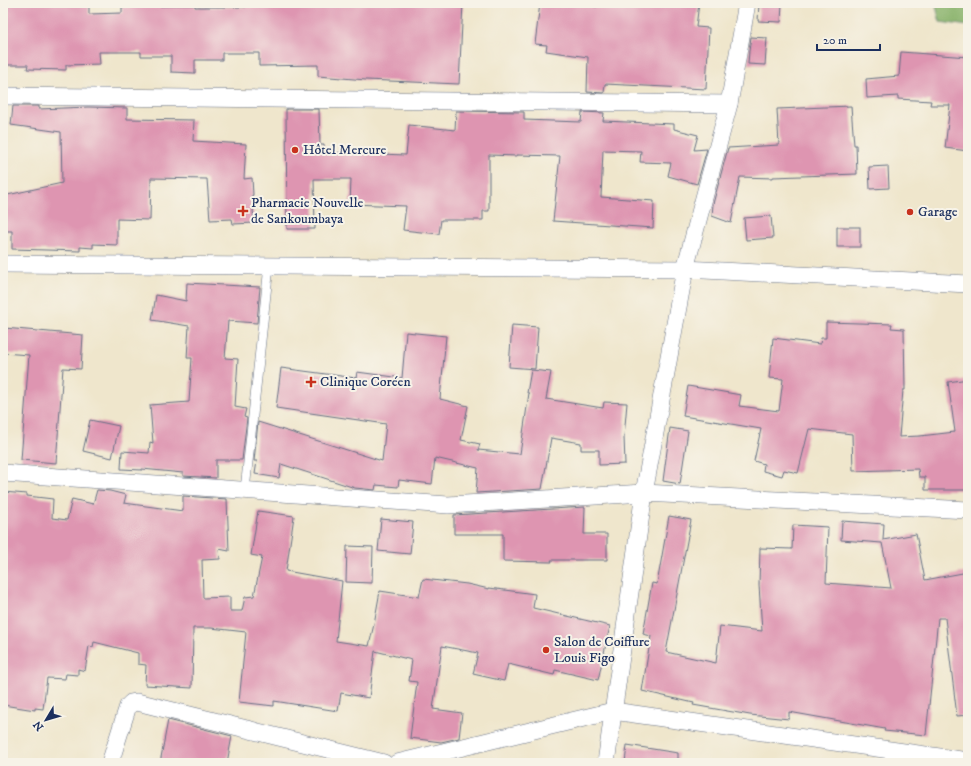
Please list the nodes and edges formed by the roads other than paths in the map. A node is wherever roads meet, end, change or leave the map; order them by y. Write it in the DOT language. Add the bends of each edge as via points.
graph roads {
  1 [pos="747,3"];
  2 [pos="3,96"];
  3 [pos="729,104"];
  4 [pos="3,264"];
  5 [pos="269,266"];
  6 [pos="685,269"];
  7 [pos="968,284"];
  8 [pos="3,473"];
  9 [pos="245,490"];
  10 [pos="644,493"];
  11 [pos="968,510"];
  12 [pos="613,711"];
  13 [pos="893,757"];
  14 [pos="968,761"];
  15 [pos="110,763"];
  16 [pos="384,763"];
  17 [pos="397,763"];
  18 [pos="606,763"];
  1 -- 3 [label="street"];
  2 -- 3 [label="street"];
  3 -- 6 [label="street"];
  4 -- 5 [label="street"];
  5 -- 6 [label="street"];
  5 -- 9 [label="lane"];
  6 -- 7 [label="street"];
  6 -- 10 [label="street"];
  8 -- 9 [label="street"];
  9 -- 10 [label="street" via="448,505"];
  10 -- 11 [label="street"];
  10 -- 12 [label="street"];
  12 -- 13 [label="street"];
  12 -- 17 [label="street"];
  12 -- 18 [label="street"];
  13 -- 14 [label="street"];
  15 -- 16 [label="street" via="128,706 137,702"];
}
